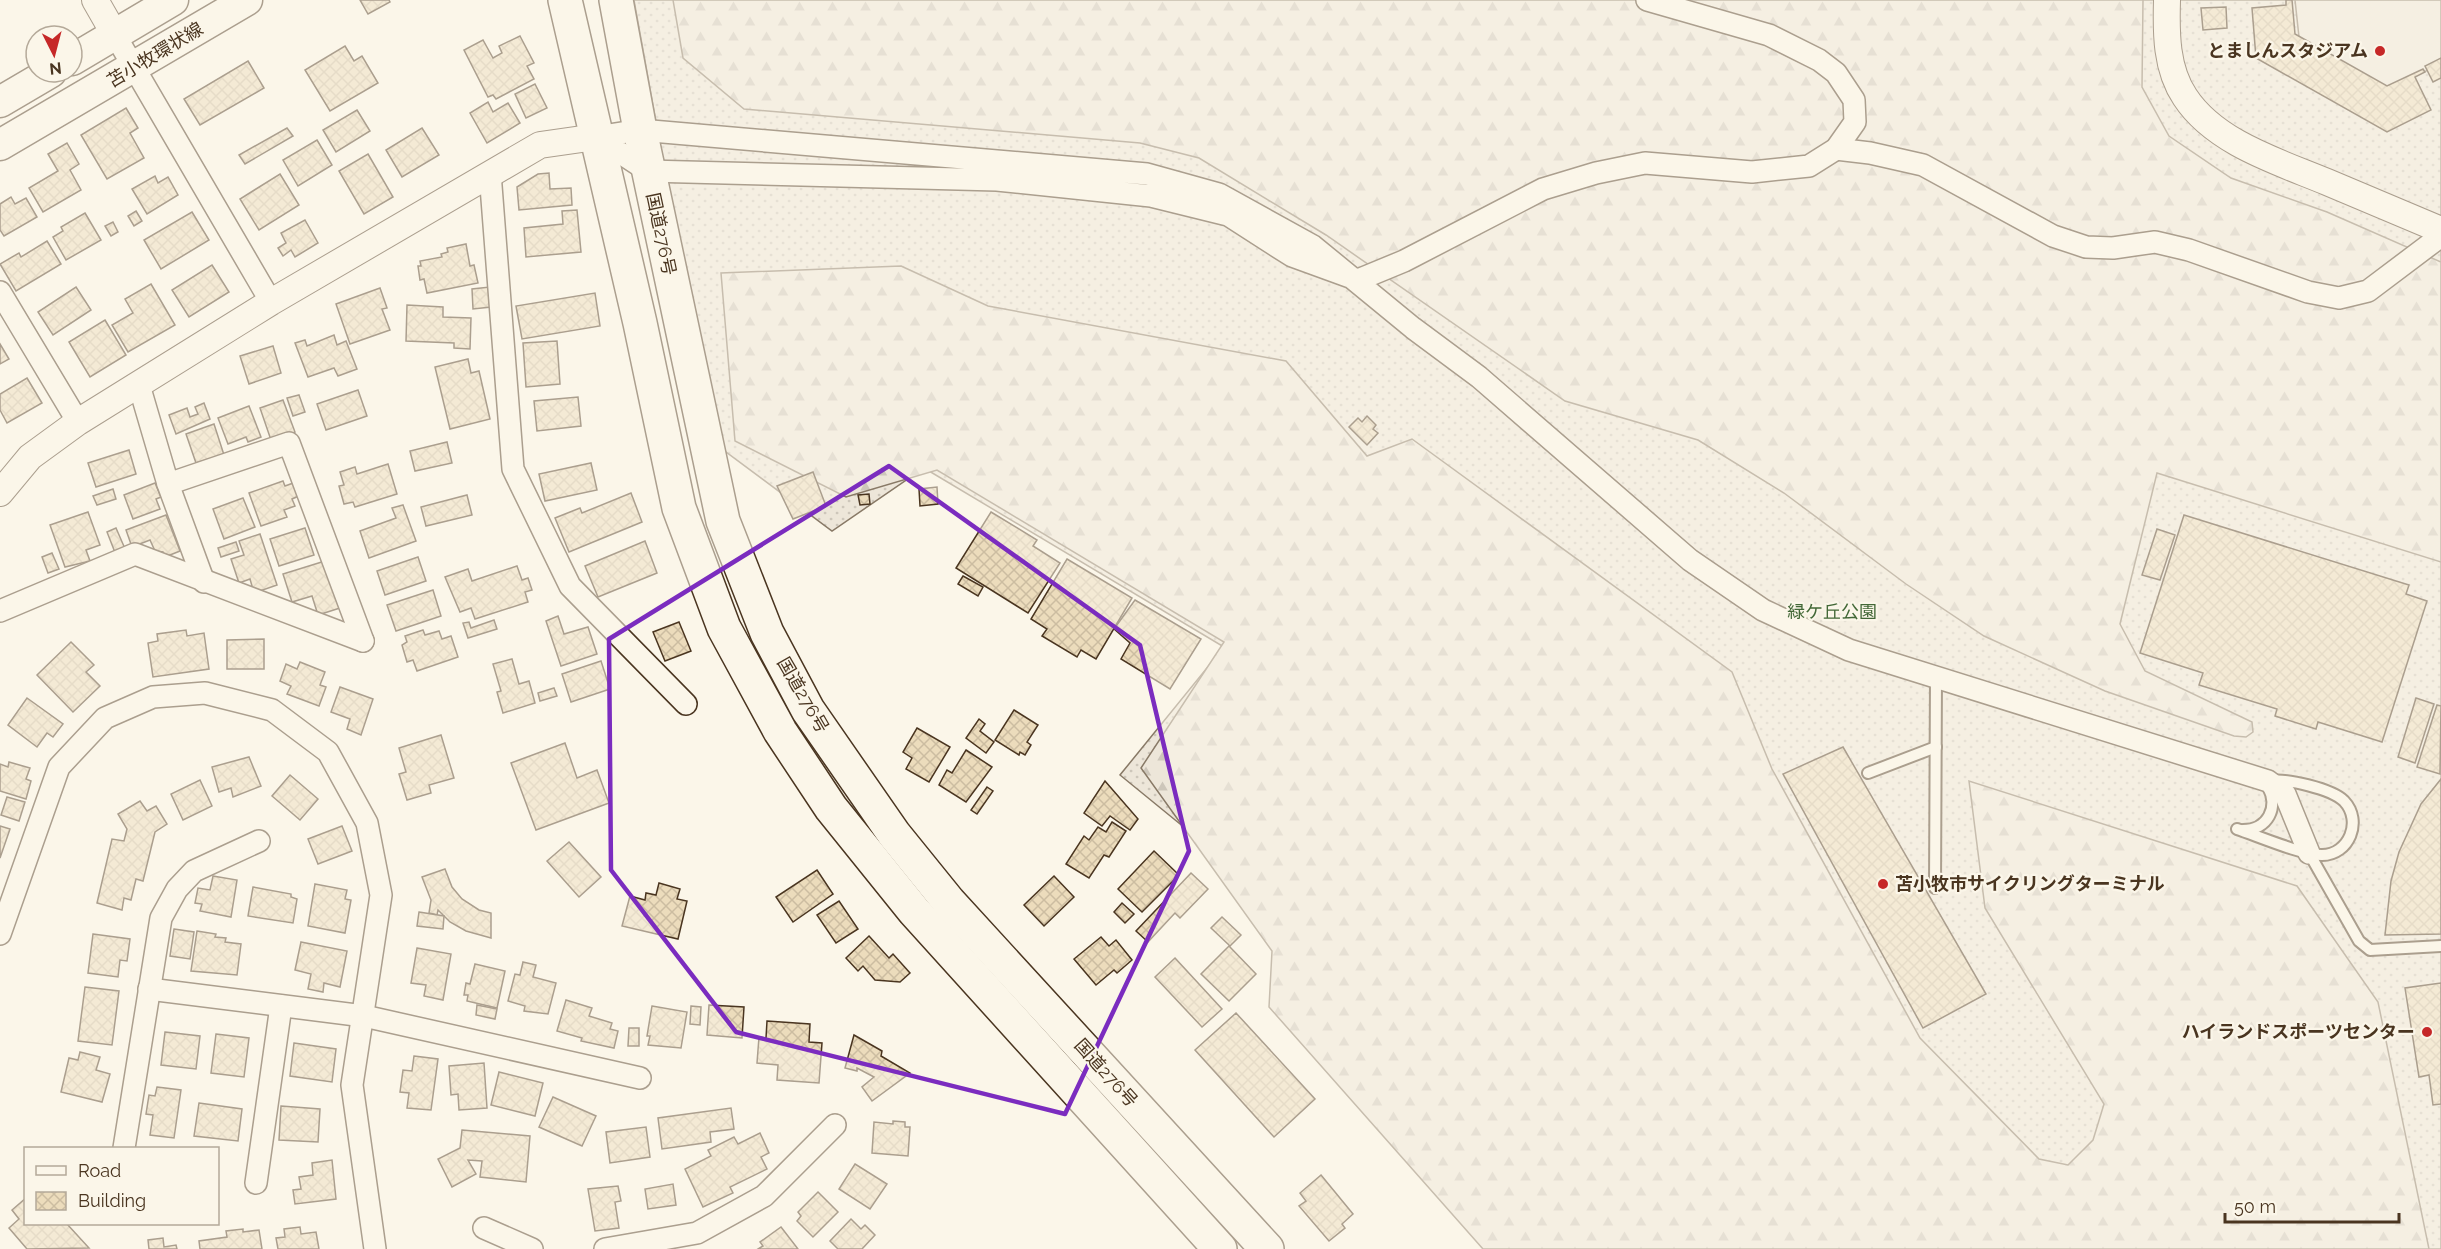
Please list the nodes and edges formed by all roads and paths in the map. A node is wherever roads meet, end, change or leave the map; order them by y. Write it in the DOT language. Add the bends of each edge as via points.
graph roads {
  1 [pos="95,0"];
  2 [pos="173,0"];
  3 [pos="248,0"];
  4 [pos="565,0"];
  5 [pos="616,0"];
  6 [pos="1647,0"];
  7 [pos="2167,0"];
  8 [pos="115,35"];
  9 [pos="84,53"];
  10 [pos="134,68"];
  11 [pos="25,84"];
  12 [pos="3,94"];
  13 [pos="640,130"];
  14 [pos="596,136"];
  15 [pos="0,145"];
  16 [pos="1836,149"];
  17 [pos="648,171"];
  18 [pos="490,173"];
  19 [pos="2441,230"];
  20 [pos="2441,236"];
  21 [pos="1358,280"];
  22 [pos="0,292"];
  23 [pos="271,302"];
  24 [pos="139,385"];
  25 [pos="78,422"];
  26 [pos="168,484"];
  27 [pos="0,494"];
  28 [pos="204,582"];
  29 [pos="0,611"];
  30 [pos="1936,677"];
  31 [pos="686,704"];
  32 [pos="1936,747"];
  33 [pos="1868,773"];
  34 [pos="2261,779"];
  35 [pos="259,841"];
  36 [pos="2309,853"];
  37 [pos="1935,888"];
  38 [pos="0,934"];
  39 [pos="2441,946"];
  40 [pos="149,989"];
  41 [pos="281,1006"];
  42 [pos="364,1016"];
  43 [pos="640,1078"];
  44 [pos="835,1125"];
  45 [pos="124,1147"];
  46 [pos="256,1183"];
  47 [pos="484,1228"];
  48 [pos="375,1249"];
  49 [pos="532,1249"];
  50 [pos="605,1249"];
  51 [pos="1220,1249"];
  52 [pos="1267,1249"];
  1 -- 8 [label="street"];
  2 -- 8 [label="main road"];
  3 -- 10 [label="main road, 苫小牧環状線"];
  4 -- 14 [label="highway, 国道276号"];
  5 -- 13 [label="highway, 国道276号"];
  6 -- 16 [label="street" via="1769,35 1836,73 1854,100 1855,122"];
  7 -- 19 [label="street" via="2166,32 2172,71 2185,97 2210,125 2254,151"];
  8 -- 9 [label="main road"];
  8 -- 10 [label="street"];
  10 -- 15 [label="main road, 苫小牧環状線"];
  10 -- 23 [label="street"];
  11 -- 12 [label="main road"];
  13 -- 14 [label="street"];
  13 -- 17 [label="highway, 国道276号"];
  13 -- 21 [label="street" via="1147,174 1219,194 1313,246"];
  14 -- 17 [label="street"];
  14 -- 18 [label="street" via="540,145"];
  14 -- 51 [label="highway, 国道276号" via="679,508 724,628 780,731 831,808 914,911"];
  16 -- 20 [label="street" via="1923,165 2053,236 2086,247 2155,242 2308,292 2339,298 2368,291"];
  16 -- 21 [label="street" via="1809,166 1752,172 1645,164 1596,173 1543,189 1404,261"];
  17 -- 21 [label="street" via="997,180 1151,196 1228,215 1292,256"];
  17 -- 52 [label="highway, 国道276号" via="723,521 767,633 808,710 894,834 949,902"];
  18 -- 23 [label="street"];
  18 -- 31 [label="street" via="513,469 570,586"];
  21 -- 30 [label="street" via="1413,328 1479,377 1690,560 1762,610 1849,650"];
  22 -- 25 [label="street"];
  23 -- 24 [label="street"];
  24 -- 25 [label="street"];
  24 -- 26 [label="street"];
  25 -- 27 [label="street" via="30,457"];
  26 -- 28 [label="street"];
  26 -- 28 [label="street" via="289,443 363,641"];
  28 -- 29 [label="street" via="135,554"];
  30 -- 32 [label="lane"];
  30 -- 34 [label="street"];
  32 -- 33 [label="lane"];
  32 -- 37 [label="lane"];
  34 -- 36 [label="street" via="2285,794"];
  34 -- 36 [label="lane" via="2269,788 2273,806 2264,823 2256,828 2237,829"];
  34 -- 36 [label="lane" via="2281,779 2334,794 2349,807 2353,826 2346,844 2329,855"];
  35 -- 40 [label="street" via="194,871 177,889 161,918"];
  36 -- 39 [label="lane" via="2359,941 2370,950"];
  38 -- 42 [label="street" via="58,767 105,718 153,698 205,693 272,710 328,752 367,823 381,895"];
  40 -- 41 [label="street"];
  40 -- 45 [label="street"];
  41 -- 42 [label="street"];
  41 -- 46 [label="street"];
  42 -- 43 [label="street"];
  42 -- 48 [label="street" via="352,1085"];
  44 -- 50 [label="street" via="764,1196 697,1233"];
  47 -- 49 [label="street"];
}
